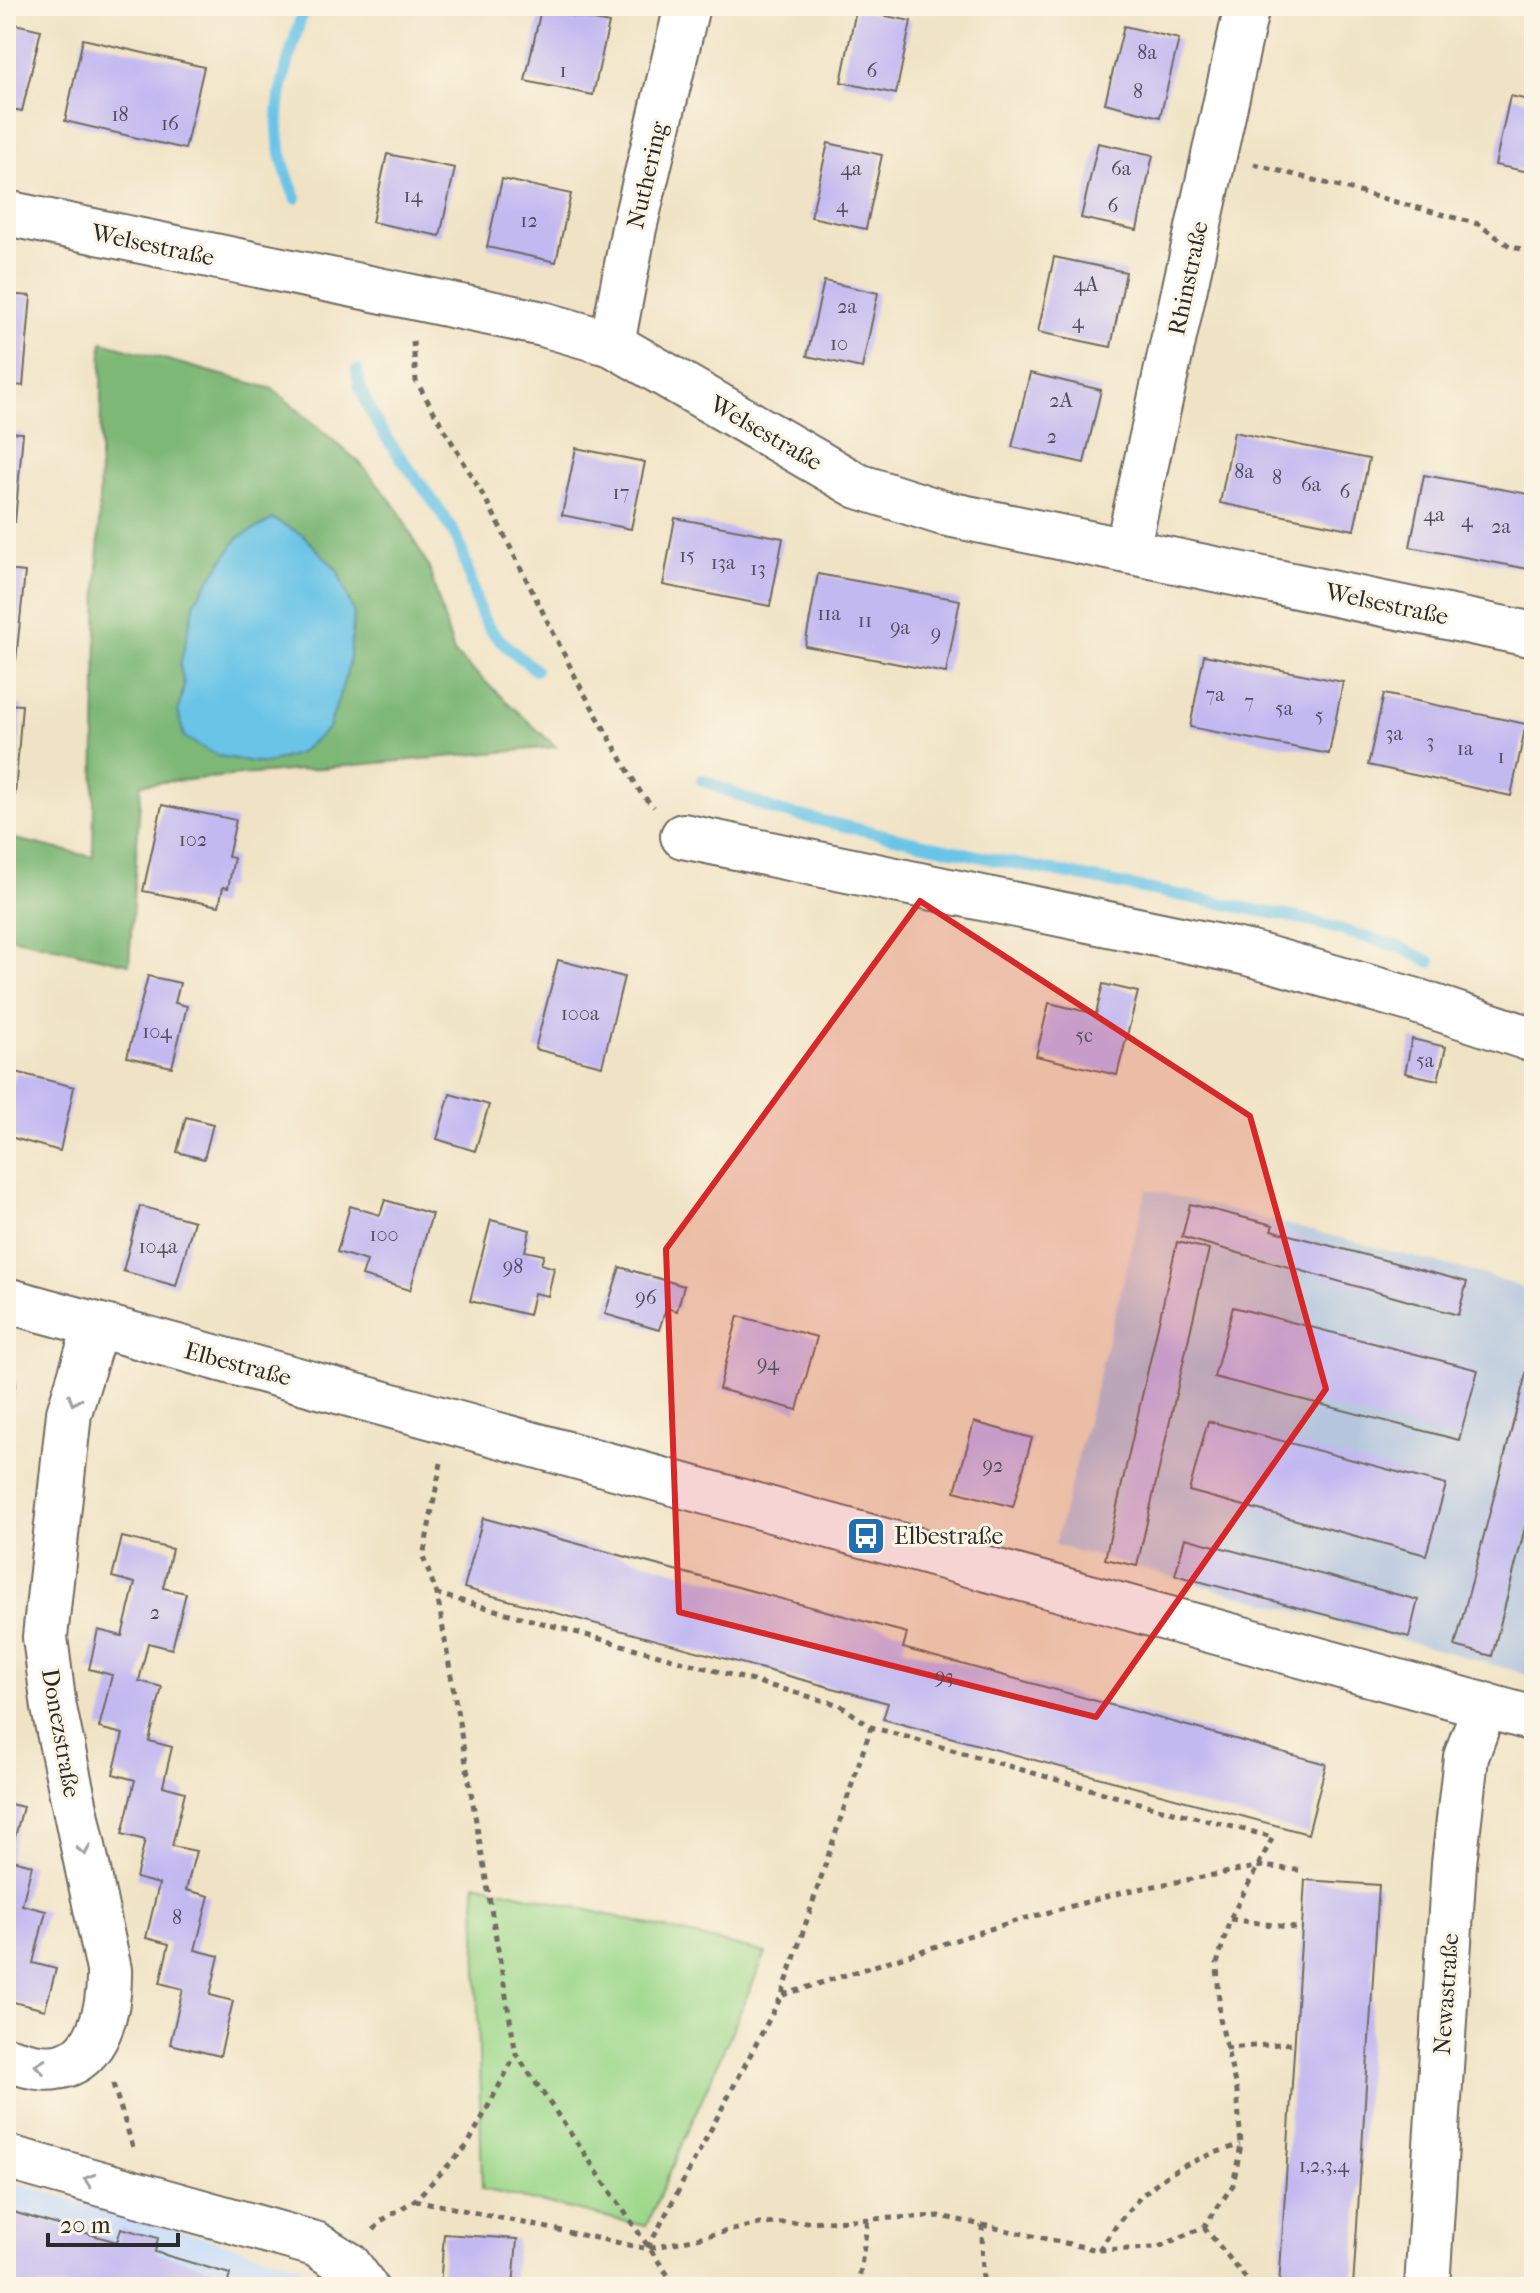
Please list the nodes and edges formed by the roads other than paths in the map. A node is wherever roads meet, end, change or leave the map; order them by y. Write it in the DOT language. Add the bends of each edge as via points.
graph roads {
  1 [pos="687,6"];
  2 [pos="1247,6"];
  3 [pos="6,213"];
  4 [pos="612,344"];
  5 [pos="1127,550"];
  6 [pos="1534,635"];
  7 [pos="683,836"];
  8 [pos="1534,1040"];
  9 [pos="6,1300"];
  10 [pos="96,1325"];
  11 [pos="1485,1705"];
  12 [pos="1534,1719"];
  13 [pos="6,2059"];
  14 [pos="6,2157"];
  15 [pos="356,2276"];
  16 [pos="1427,2287"];
  1 -- 4 [label="street, Nuthering"];
  2 -- 5 [label="street, Rhinstraße"];
  3 -- 4 [label="street, Welsestraße" via="543,324"];
  4 -- 5 [label="street, Welsestraße" via="858,486 943,513"];
  5 -- 6 [label="street, Welsestraße"];
  7 -- 8 [label="street" via="1248,953"];
  9 -- 10 [label="street, Elbestraße"];
  10 -- 11 [label="street, Elbestraße"];
  10 -- 13 [label="street, Donezstraße, one-way" via="69,1413 45,1637 54,1708 109,1970 99,2032 90,2048 57,2067"];
  11 -- 12 [label="street, Elbestraße"];
  11 -- 16 [label="street, Newastraße" via="1466,1757 1454,1864"];
  15 -- 14 [label="street, one-way" via="315,2244"];
}
